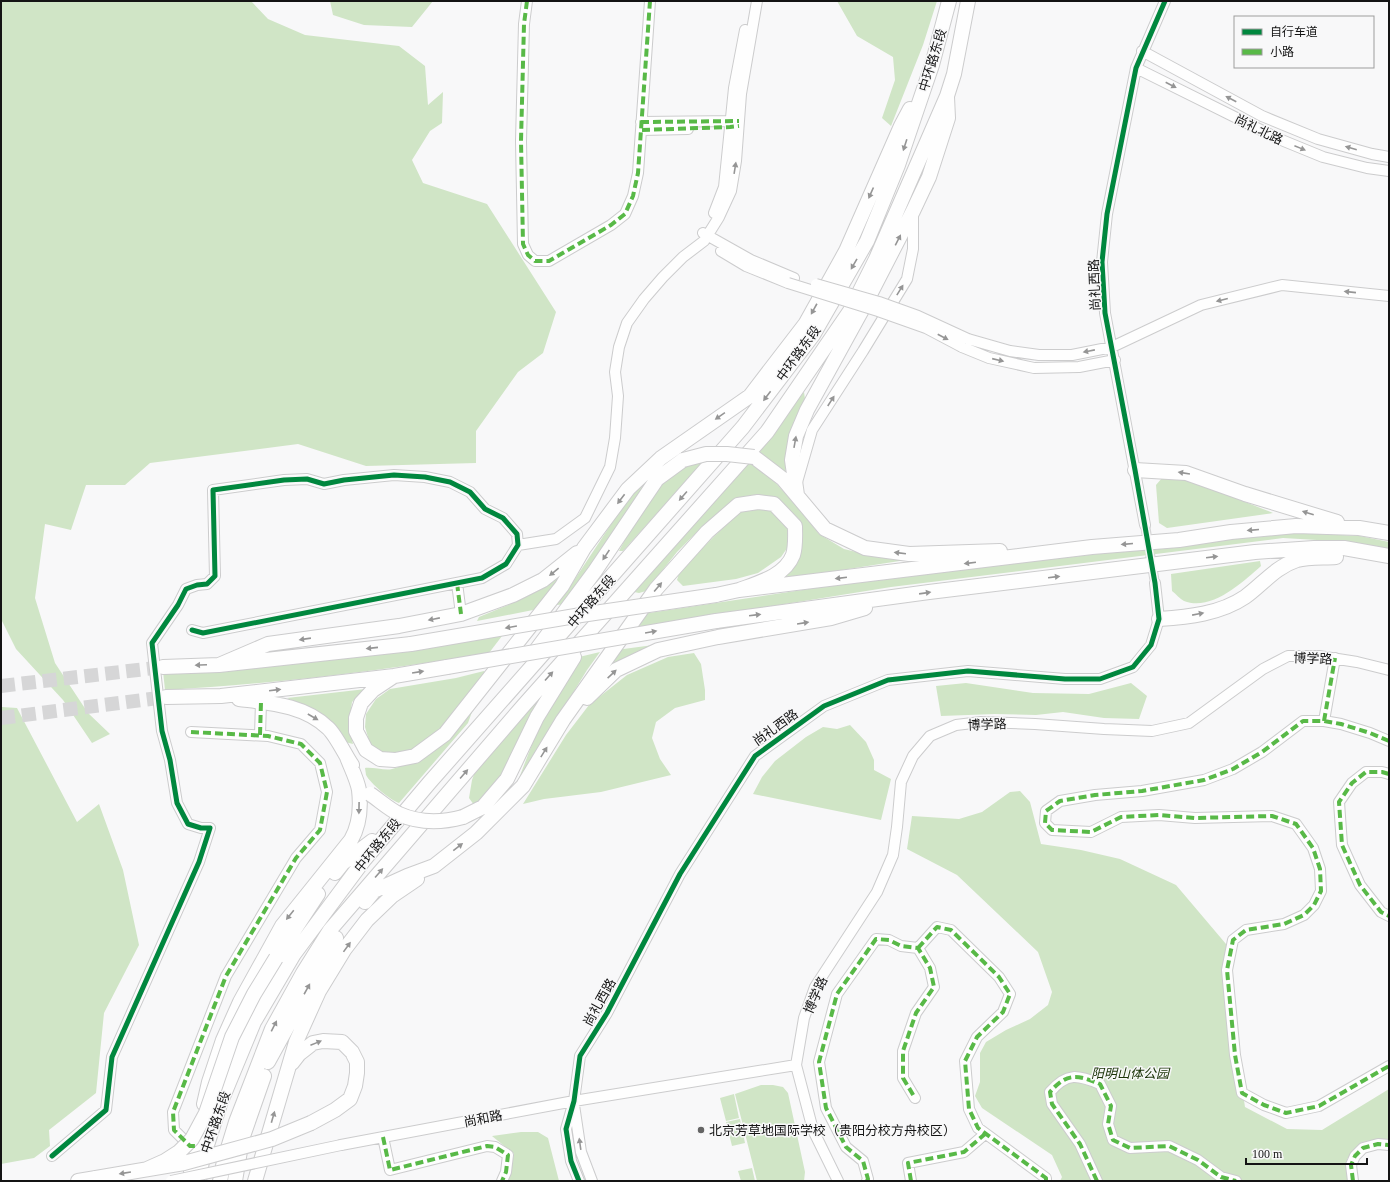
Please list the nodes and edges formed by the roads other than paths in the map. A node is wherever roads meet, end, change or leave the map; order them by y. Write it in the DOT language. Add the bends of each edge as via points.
graph roads {
  1 [pos="527,1"];
  2 [pos="650,1"];
  3 [pos="750,1"];
  4 [pos="756,1"];
  5 [pos="949,1"];
  6 [pos="968,1"];
  7 [pos="1165,1"];
  8 [pos="1142,51"];
  9 [pos="1136,68"];
  10 [pos="930,69"];
  11 [pos="946,96"];
  12 [pos="734,124"];
  13 [pos="642,126"];
  14 [pos="1389,157"];
  15 [pos="1389,171"];
  16 [pos="913,211"];
  17 [pos="702,237"];
  18 [pos="1389,296"];
  19 [pos="965,343"];
  20 [pos="1112,347"];
  21 [pos="1114,360"];
  22 [pos="1135,470"];
  23 [pos="796,491"];
  24 [pos="1145,525"];
  25 [pos="1358,528"];
  26 [pos="1389,533"];
  27 [pos="518,541"];
  28 [pos="1092,547"];
  29 [pos="584,548"];
  30 [pos="1373,553"];
  31 [pos="1389,556"];
  32 [pos="457,583"];
  33 [pos="1155,583"];
  34 [pos="739,590"];
  35 [pos="902,596"];
  36 [pos="461,614"];
  37 [pos="1159,619"];
  38 [pos="192,630"];
  39 [pos="589,631"];
  40 [pos="1335,658"];
  41 [pos="219,665"];
  42 [pos="163,667"];
  43 [pos="1389,670"];
  44 [pos="394,676"];
  45 [pos="221,696"];
  46 [pos="166,697"];
  47 [pos="261,702"];
  48 [pos="563,720"];
  49 [pos="1324,721"];
  50 [pos="191,732"];
  51 [pos="475,732"];
  52 [pos="260,736"];
  53 [pos="1389,741"];
  54 [pos="347,757"];
  55 [pos="1389,774"];
  56 [pos="393,825"];
  57 [pos="434,866"];
  58 [pos="1389,916"];
  59 [pos="918,948"];
  60 [pos="275,1048"];
  61 [pos="796,1065"];
  62 [pos="1389,1066"];
  63 [pos="288,1069"];
  64 [pos="915,1098"];
  65 [pos="574,1100"];
  66 [pos="236,1122"];
  67 [pos="985,1134"];
  68 [pos="383,1137"];
  69 [pos="195,1146"];
  70 [pos="1389,1146"];
  71 [pos="52,1156"];
  72 [pos="147,1169"];
  73 [pos="78,1181"];
  74 [pos="171,1181"];
  75 [pos="190,1181"];
  76 [pos="199,1181"];
  77 [pos="220,1181"];
  78 [pos="235,1181"];
  79 [pos="255,1181"];
  80 [pos="502,1181"];
  81 [pos="579,1181"];
  82 [pos="592,1181"];
  83 [pos="838,1181"];
  84 [pos="867,1181"];
  85 [pos="912,1181"];
  86 [pos="1046,1181"];
  87 [pos="1097,1181"];
  88 [pos="1236,1181"];
  89 [pos="1353,1181"];
  1 -- 13 [label="street" via="524,24 521,141 523,244 528,255 535,261 549,261 625,214 633,196 638,173"];
  2 -- 13 [label="street"];
  3 -- 12 [label="street" via="734,88"];
  4 -- 12 [label="street"];
  5 -- 10 [label="highway, 中环路东段"];
  6 -- 11 [label="highway, 中环路东段" via="954,74"];
  7 -- 8 [label="street, 尚礼西路"];
  8 -- 9 [label="street, 尚礼西路"];
  14 -- 8 [label="street, 尚礼北路, one-way" via="1318,139 1262,116"];
  9 -- 15 [label="street, 尚礼北路, one-way" via="1279,139 1323,157"];
  9 -- 20 [label="street, 尚礼西路" via="1107,214 1102,262 1105,313"];
  10 -- 29 [label="highway, one-way" via="901,126 846,251 806,323 750,396 661,458 628,489"];
  10 -- 51 [label="highway, 中环路东段, one-way" via="898,165 867,240 813,335 743,427"];
  11 -- 16 [label="highway" via="948,118 929,177"];
  11 -- 39 [label="highway, 中环路东段" via="876,259 850,310 767,432"];
  12 -- 13 [label="street"];
  12 -- 17 [label="street" via="724,187 712,220"];
  23 -- 16 [label="highway, one-way" via="792,460 796,436 807,410"];
  23 -- 16 [label="street, one-way" via="812,430 907,279 913,249"];
  17 -- 19 [label="street, bridge" via="746,266"];
  17 -- 27 [label="street" via="678,254 650,283 622,319 611,351 610,433 604,470 580,517 554,534"];
  18 -- 20 [label="street, one-way" via="1282,285 1201,305"];
  20 -- 19 [label="street, one-way" via="1072,354 1039,356"];
  19 -- 21 [label="street, one-way" via="989,358 1034,368 1079,367"];
  20 -- 21 [label="street, 尚礼西路"];
  21 -- 22 [label="street, 尚礼西路"];
  22 -- 24 [label="street, 尚礼西路"];
  25 -- 22 [label="highway, one-way" via="1245,494 1186,472"];
  28 -- 23 [label="highway, one-way" via="909,554 865,548 825,530 803,505"];
  23 -- 51 [label="highway, one-way, bridge" via="754,457 727,454 706,454 683,460 657,479 595,571"];
  25 -- 26 [label="highway"];
  25 -- 28 [label="highway, one-way" via="1296,526"];
  27 -- 32 [label="street" via="506,564 482,578"];
  27 -- 71 [label="street" via="517,534 504,518 485,509 470,492 450,482 425,477 394,476 324,484 307,479 284,480 213,490 215,576 207,584 186,589 152,643 162,731 177,803 188,824 210,828 199,862 112,1057 106,1110"];
  28 -- 34 [label="highway, one-way"];
  29 -- 36 [label="highway, one-way" via="543,580"];
  29 -- 44 [label="highway" via="562,586 445,734 415,756 395,760 380,759 366,750 356,731 356,718 361,703 373,690"];
  30 -- 31 [label="highway"];
  35 -- 30 [label="highway, one-way" via="1255,552 1344,548"];
  37 -- 30 [label="highway, one-way" via="1216,611 1244,597 1273,572 1297,560"];
  32 -- 36 [label="street"];
  32 -- 38 [label="street" via="203,633"];
  33 -- 37 [label="street, 尚礼西路"];
  34 -- 41 [label="highway, one-way, bridge" via="411,644"];
  48 -- 34 [label="highway, one-way" via="656,589 707,532 738,505 758,502 774,504 795,526 793,554 784,567 768,579"];
  44 -- 35 [label="highway, one-way, bridge" via="716,620"];
  48 -- 35 [label="highway, one-way" via="616,670 658,650 831,618"];
  36 -- 41 [label="highway, one-way" via="399,626 268,644"];
  37 -- 65 [label="street, 尚礼西路" via="1151,645 1133,667 1100,679 1065,679 968,671 888,680 824,706 755,756 680,874 607,1013 580,1056"];
  39 -- 54 [label="highway, bridge" via="537,717 507,779 483,807 448,821 433,822 398,814 370,794"];
  66 -- 39 [label="highway, 中环路东段, one-way" via="272,1029 330,930"];
  40 -- 43 [label="street, 博学路"];
  40 -- 49 [label="street"];
  40 -- 61 [label="street, 博学路" via="1288,656 1263,669 1189,723 1152,731 981,722 956,725 930,736 913,756 901,782 893,855 877,892 815,987 804,1018"];
  41 -- 42 [label="highway, one-way"];
  45 -- 44 [label="highway, one-way"];
  45 -- 46 [label="highway"];
  45 -- 47 [label="highway"];
  47 -- 52 [label="street"];
  47 -- 54 [label="highway, one-way" via="286,706 313,716 329,729"];
  57 -- 48 [label="highway, one-way" via="476,833 523,786"];
  49 -- 53 [label="street" via="1341,724"];
  49 -- 62 [label="street" via="1303,721 1257,755 1233,769 1204,780 1060,801 1046,811 1045,823 1052,830 1091,832 1121,817 1272,816 1296,824 1313,848 1320,869 1321,892 1304,915 1284,924 1246,930 1233,940 1227,970 1235,1056 1242,1093 1286,1113 1319,1106"];
  50 -- 52 [label="street"];
  51 -- 56 [label="highway, 中环路东段"];
  52 -- 69 [label="street" via="301,744 320,763 327,792 320,830 296,858 226,976 173,1112 174,1130 190,1146"];
  54 -- 69 [label="highway, one-way" via="359,790 356,830 351,840 282,926 240,1002 223,1040 209,1082"];
  55 -- 58 [label="street" via="1366,772 1352,783 1339,802 1342,846 1360,884 1381,912"];
  56 -- 72 [label="highway, bridge" via="343,863 314,900 254,994 232,1037 206,1113 192,1139 179,1152"];
  56 -- 76 [label="highway, 中环路东段" via="294,954 254,1022 220,1104 202,1161"];
  60 -- 57 [label="highway, one-way" via="339,932 374,891"];
  63 -- 57 [label="highway, one-way" via="296,1042 319,991 344,950 367,920 392,896"];
  59 -- 64 [label="street" via="930,968 934,988 916,1013 903,1051 903,1078"];
  59 -- 67 [label="street" via="937,927 950,930 999,976 1010,994 1003,1012 977,1037 965,1061 970,1109 978,1128"];
  59 -- 84 [label="street" via="901,946 888,940 876,940 837,994 819,1062 826,1108 846,1147 863,1161"];
  60 -- 66 [label="highway"];
  60 -- 78 [label="highway" via="245,1132"];
  61 -- 65 [label="street, 尚和路"];
  61 -- 83 [label="street, 博学路" via="813,1130"];
  63 -- 72 [label="highway, one-way, bridge" via="299,1054 314,1043 323,1041 342,1042 357,1062 355,1086 350,1099 311,1123 272,1139 184,1163"];
  79 -- 63 [label="highway, one-way"];
  65 -- 68 [label="street, 尚和路"];
  65 -- 81 [label="street, 尚礼西路" via="566,1129 571,1161"];
  82 -- 65 [label="street, 尚礼西路, one-way" via="581,1152"];
  66 -- 77 [label="highway, 中环路东段"];
  67 -- 85 [label="street" via="964,1152 908,1163"];
  67 -- 86 [label="street" via="1046,1178"];
  68 -- 74 [label="street, 尚和路, bridge"];
  68 -- 80 [label="street" via="390,1170 487,1146 495,1147 508,1155"];
  69 -- 75 [label="highway"];
  70 -- 89 [label="street" via="1378,1144 1363,1148 1351,1165"];
  72 -- 73 [label="highway, one-way, bridge"];
  87 -- 88 [label="street" via="1080,1144 1052,1104 1050,1092 1056,1084 1069,1077 1083,1077 1100,1084 1111,1106 1108,1124 1113,1140 1130,1148 1169,1146 1198,1160 1221,1177"];
}
